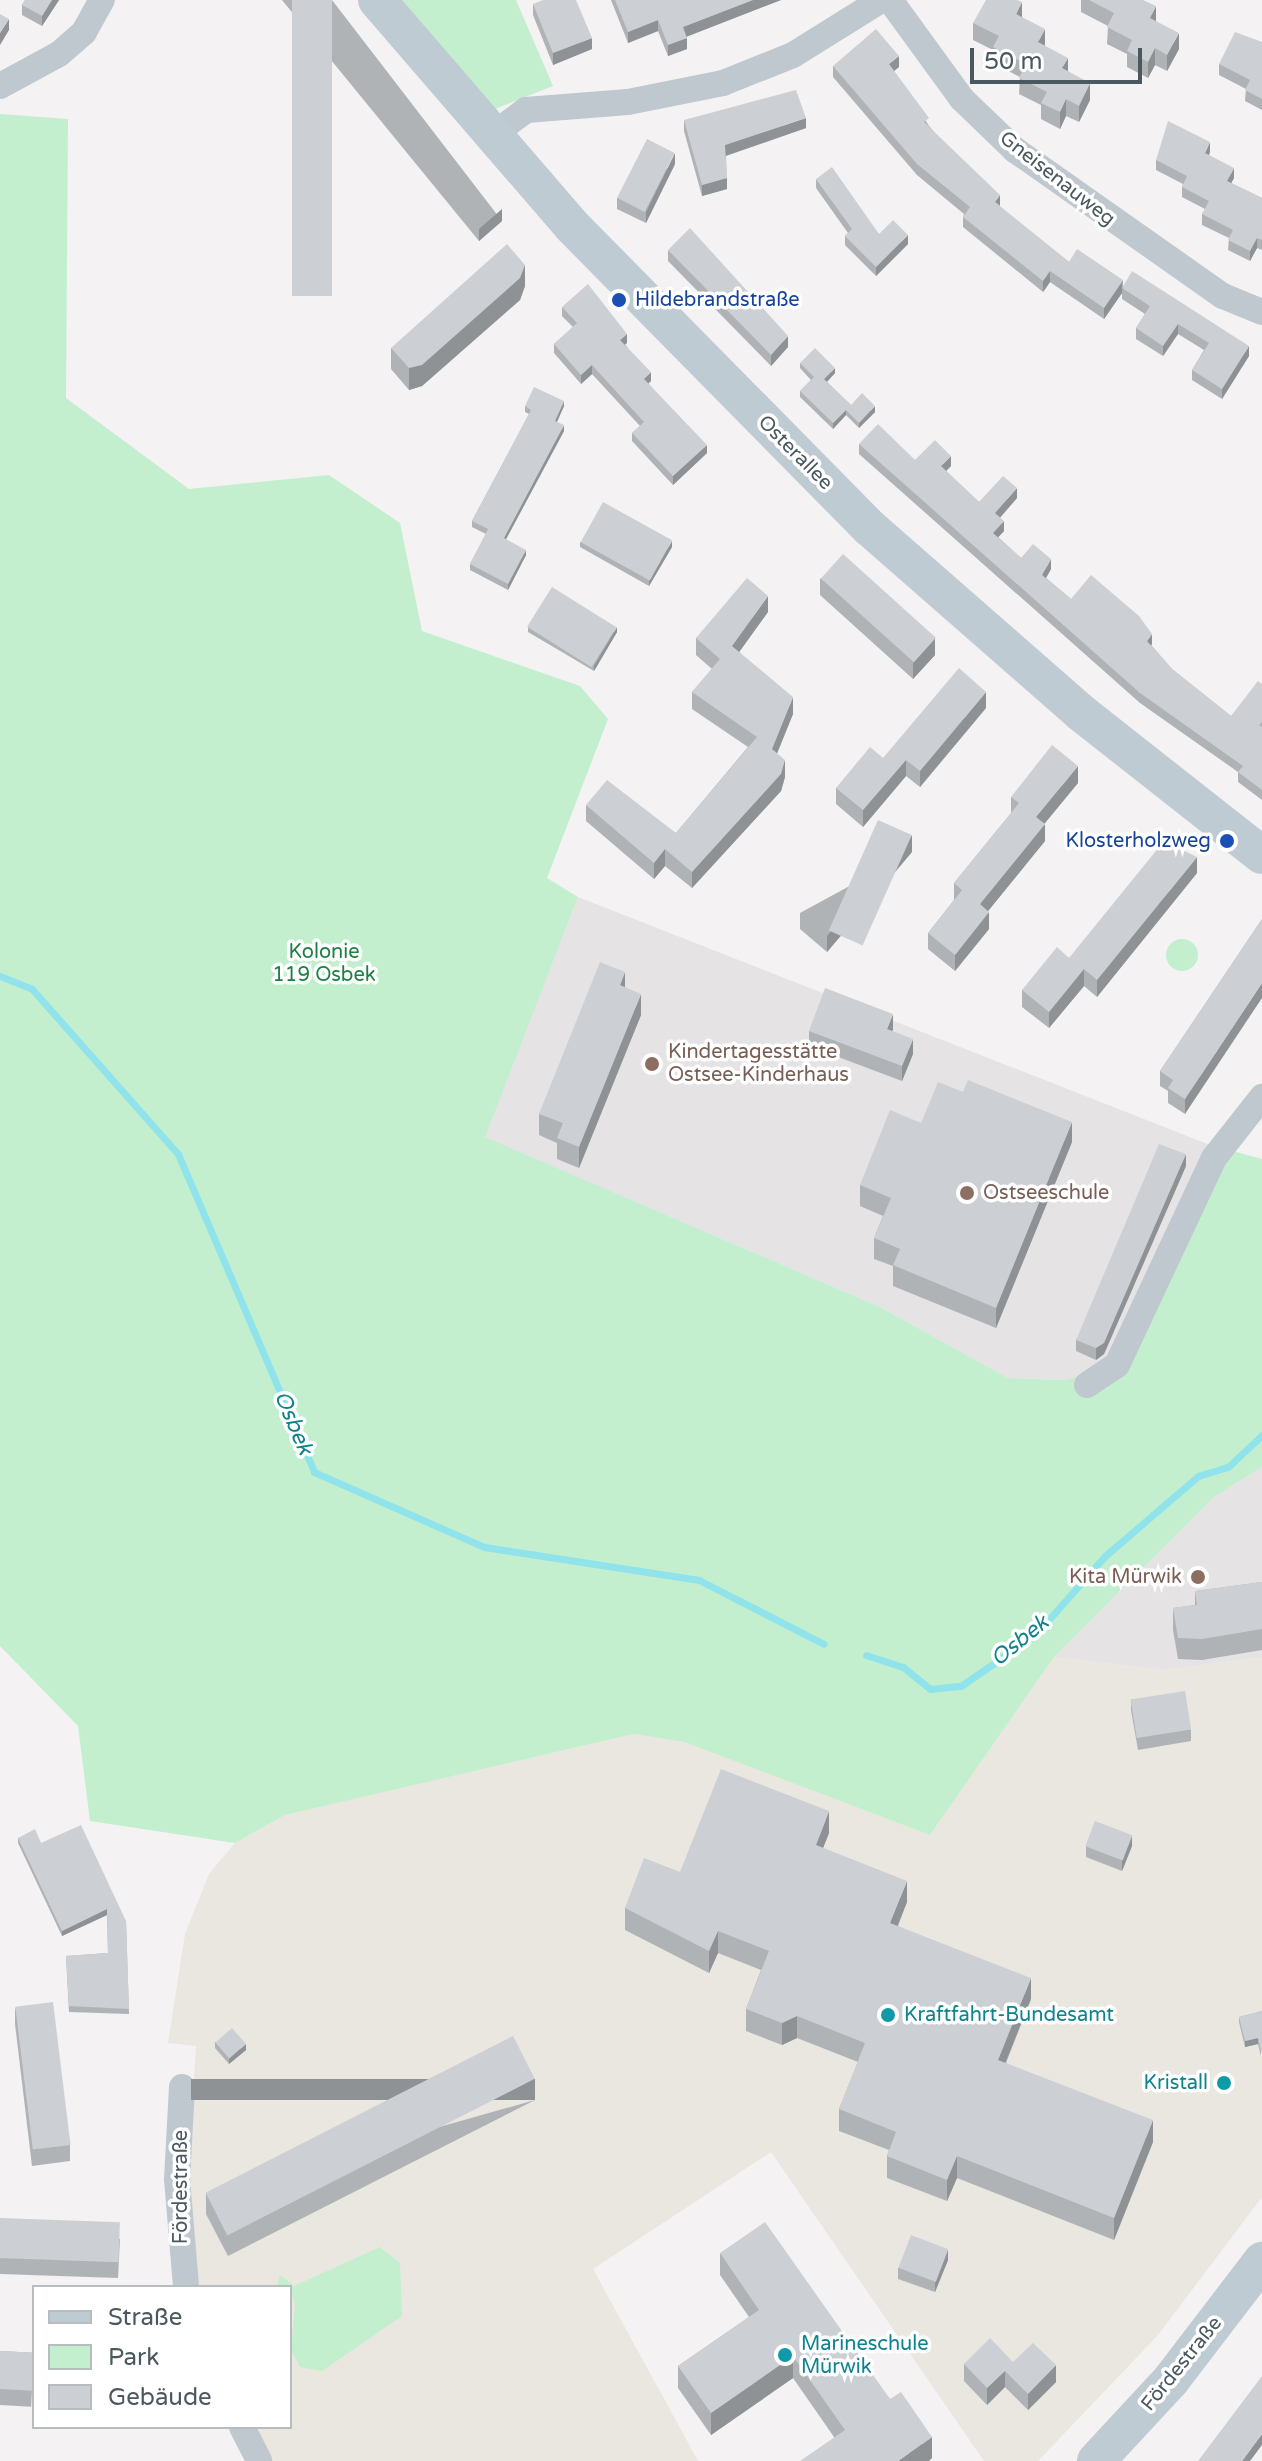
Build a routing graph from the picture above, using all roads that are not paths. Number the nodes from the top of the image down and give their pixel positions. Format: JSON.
{"nodes":[{"id":1,"x":102,"y":0,"type":"edge"},
{"id":2,"x":377,"y":0,"type":"edge"},
{"id":3,"x":881,"y":0,"type":"edge"},
{"id":4,"x":890,"y":0,"type":"edge"},
{"id":5,"x":0,"y":86,"type":"edge"},
{"id":6,"x":490,"y":137,"type":"junction"},
{"id":7,"x":1262,"y":312,"type":"edge"},
{"id":8,"x":1262,"y":855,"type":"edge"},
{"id":9,"x":1262,"y":1097,"type":"edge"},
{"id":10,"x":1087,"y":1385,"type":"dead end"},
{"id":11,"x":182,"y":2087,"type":"dead end"},
{"id":12,"x":1262,"y":2261,"type":"edge"},
{"id":13,"x":186,"y":2285,"type":"edge"},
{"id":14,"x":243,"y":2429,"type":"edge"},
{"id":15,"x":259,"y":2461,"type":"edge"},
{"id":16,"x":1096,"y":2461,"type":"edge"}],
"edges":[{"from":1,"to":5,"type":"street"},
{"from":2,"to":6,"type":"street","name":"Osterallee"},
{"from":3,"to":6,"type":"street"},
{"from":4,"to":7,"type":"street","name":"Gneisenauweg"},
{"from":6,"to":8,"type":"street","name":"Osterallee"},
{"from":9,"to":10,"type":"street"},
{"from":11,"to":13,"type":"street","name":"Fördestraße"},
{"from":12,"to":16,"type":"street","name":"Fördestraße"},
{"from":14,"to":15,"type":"street"}]}
